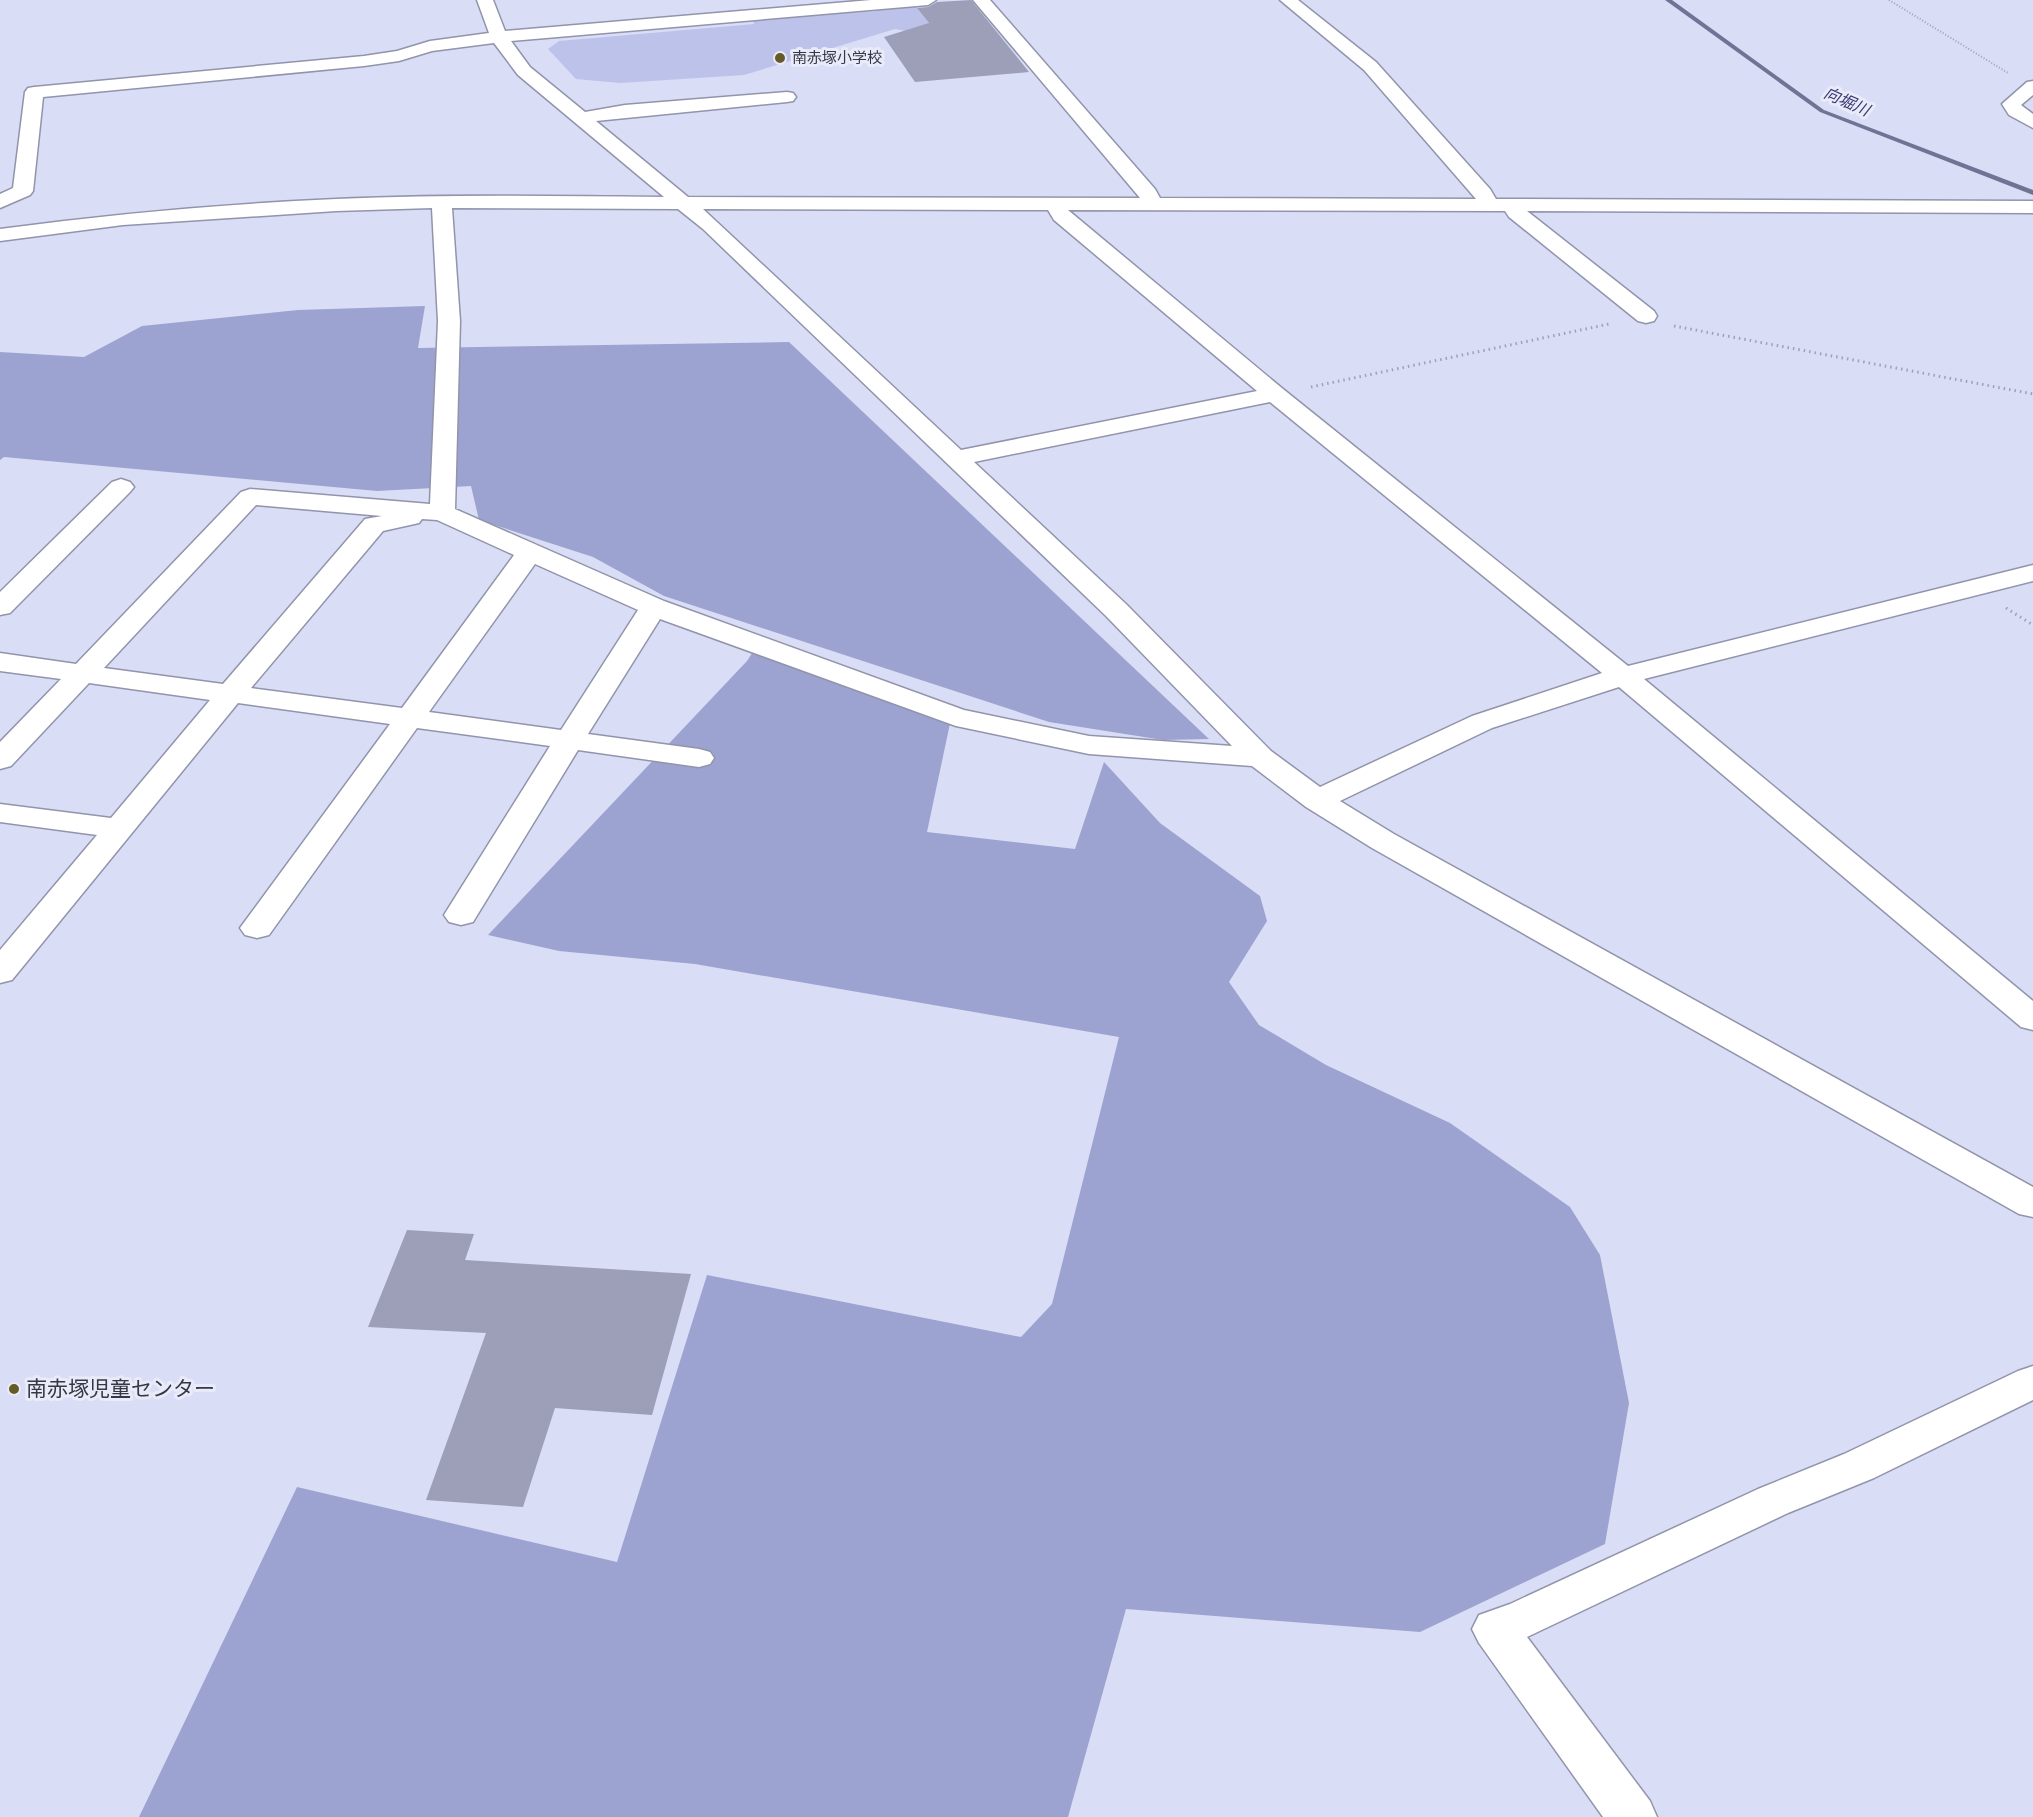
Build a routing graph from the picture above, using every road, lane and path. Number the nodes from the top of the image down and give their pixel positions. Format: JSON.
{"nodes":[{"id":1,"x":485,"y":0,"type":"edge"},
{"id":2,"x":928,"y":0,"type":"edge"},
{"id":3,"x":981,"y":0,"type":"edge"},
{"id":4,"x":1288,"y":0,"type":"edge"},
{"id":5,"x":1889,"y":0,"type":"edge"},
{"id":6,"x":896,"y":2,"type":"edge"},
{"id":7,"x":499,"y":37,"type":"junction"},
{"id":8,"x":2010,"y":74,"type":"dead end"},
{"id":9,"x":2033,"y":86,"type":"edge"},
{"id":10,"x":787,"y":97,"type":"dead end"},
{"id":11,"x":581,"y":118,"type":"junction"},
{"id":12,"x":2033,"y":122,"type":"edge"},
{"id":13,"x":0,"y":202,"type":"edge"},
{"id":14,"x":442,"y":202,"type":"junction"},
{"id":15,"x":684,"y":203,"type":"junction"},
{"id":16,"x":1055,"y":204,"type":"junction"},
{"id":17,"x":1153,"y":204,"type":"junction"},
{"id":18,"x":1488,"y":204,"type":"junction"},
{"id":19,"x":1513,"y":204,"type":"junction"},
{"id":20,"x":2033,"y":207,"type":"edge"},
{"id":21,"x":0,"y":235,"type":"edge"},
{"id":22,"x":1646,"y":316,"type":"junction"},
{"id":23,"x":1275,"y":394,"type":"junction"},
{"id":24,"x":2033,"y":394,"type":"edge"},
{"id":25,"x":958,"y":458,"type":"junction"},
{"id":26,"x":121,"y":487,"type":"dead end"},
{"id":27,"x":442,"y":513,"type":"junction"},
{"id":28,"x":530,"y":552,"type":"junction"},
{"id":29,"x":2033,"y":573,"type":"edge"},
{"id":30,"x":0,"y":607,"type":"edge"},
{"id":31,"x":654,"y":608,"type":"junction"},
{"id":32,"x":0,"y":662,"type":"edge"},
{"id":33,"x":83,"y":674,"type":"junction"},
{"id":34,"x":1623,"y":676,"type":"junction"},
{"id":35,"x":230,"y":694,"type":"junction"},
{"id":36,"x":409,"y":718,"type":"junction"},
{"id":37,"x":569,"y":740,"type":"junction"},
{"id":38,"x":1260,"y":757,"type":"junction"},
{"id":39,"x":699,"y":758,"type":"dead end"},
{"id":40,"x":0,"y":760,"type":"edge"},
{"id":41,"x":1317,"y":800,"type":"junction"},
{"id":42,"x":0,"y":813,"type":"edge"},
{"id":43,"x":118,"y":828,"type":"junction"},
{"id":44,"x":461,"y":915,"type":"dead end"},
{"id":45,"x":257,"y":928,"type":"dead end"},
{"id":46,"x":0,"y":972,"type":"edge"},
{"id":47,"x":2033,"y":1019,"type":"edge"},
{"id":48,"x":2033,"y":1204,"type":"edge"},
{"id":49,"x":2033,"y":1382,"type":"edge"},
{"id":50,"x":1632,"y":1817,"type":"edge"}],
"edges":[{"from":1,"to":7,"type":"street"},
{"from":2,"to":6,"type":"street"},
{"from":3,"to":17,"type":"street"},
{"from":4,"to":18,"type":"street"},
{"from":5,"to":8,"type":"path"},
{"from":6,"to":7,"type":"street"},
{"from":7,"to":11,"type":"street"},
{"from":7,"to":13,"type":"street"},
{"from":9,"to":12,"type":"street"},
{"from":10,"to":11,"type":"street"},
{"from":11,"to":15,"type":"street"},
{"from":14,"to":15,"type":"street"},
{"from":14,"to":21,"type":"street"},
{"from":14,"to":27,"type":"street"},
{"from":15,"to":16,"type":"street"},
{"from":15,"to":25,"type":"street"},
{"from":16,"to":17,"type":"street"},
{"from":16,"to":23,"type":"street"},
{"from":17,"to":18,"type":"street"},
{"from":18,"to":19,"type":"street"},
{"from":19,"to":20,"type":"street"},
{"from":19,"to":22,"type":"street"},
{"from":22,"to":23,"type":"path"},
{"from":22,"to":24,"type":"path"},
{"from":23,"to":25,"type":"street"},
{"from":23,"to":34,"type":"street"},
{"from":25,"to":38,"type":"street"},
{"from":26,"to":30,"type":"street"},
{"from":27,"to":28,"type":"street"},
{"from":27,"to":33,"type":"street"},
{"from":27,"to":35,"type":"street"},
{"from":28,"to":31,"type":"street"},
{"from":28,"to":36,"type":"street"},
{"from":29,"to":34,"type":"street"},
{"from":31,"to":37,"type":"street"},
{"from":31,"to":38,"type":"street"},
{"from":32,"to":33,"type":"street"},
{"from":33,"to":35,"type":"street"},
{"from":33,"to":40,"type":"street"},
{"from":34,"to":41,"type":"street"},
{"from":34,"to":47,"type":"street"},
{"from":35,"to":36,"type":"street"},
{"from":35,"to":43,"type":"street"},
{"from":36,"to":37,"type":"street"},
{"from":36,"to":45,"type":"street"},
{"from":37,"to":39,"type":"street"},
{"from":37,"to":44,"type":"street"},
{"from":38,"to":41,"type":"street"},
{"from":41,"to":48,"type":"street"},
{"from":42,"to":43,"type":"street"},
{"from":43,"to":46,"type":"street"},
{"from":49,"to":50,"type":"street"}]}
